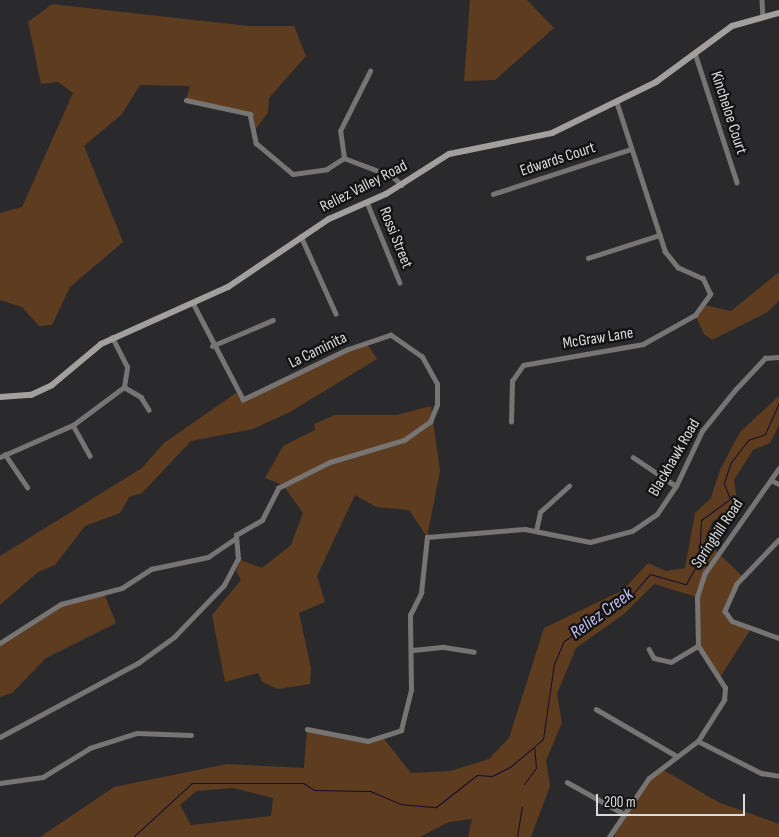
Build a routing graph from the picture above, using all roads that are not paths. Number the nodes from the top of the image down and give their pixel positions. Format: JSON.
{"nodes":[{"id":1,"x":762,"y":0,"type":"edge"},
{"id":2,"x":779,"y":13,"type":"edge"},
{"id":3,"x":763,"y":17,"type":"junction"},
{"id":4,"x":695,"y":53,"type":"junction"},
{"id":5,"x":370,"y":72,"type":"dead end"},
{"id":6,"x":186,"y":100,"type":"dead end"},
{"id":7,"x":617,"y":104,"type":"junction"},
{"id":8,"x":632,"y":149,"type":"junction"},
{"id":9,"x":344,"y":158,"type":"junction"},
{"id":10,"x":737,"y":182,"type":"dead end"},
{"id":11,"x":402,"y":186,"type":"junction"},
{"id":12,"x":493,"y":194,"type":"dead end"},
{"id":13,"x":367,"y":202,"type":"junction"},
{"id":14,"x":659,"y":235,"type":"junction"},
{"id":15,"x":301,"y":236,"type":"junction"},
{"id":16,"x":588,"y":258,"type":"dead end"},
{"id":17,"x":400,"y":283,"type":"dead end"},
{"id":18,"x":193,"y":304,"type":"junction"},
{"id":19,"x":336,"y":314,"type":"dead end"},
{"id":20,"x":273,"y":320,"type":"dead end"},
{"id":21,"x":112,"y":338,"type":"junction"},
{"id":22,"x":212,"y":346,"type":"junction"},
{"id":23,"x":779,"y":357,"type":"edge"},
{"id":24,"x":124,"y":387,"type":"junction"},
{"id":25,"x":0,"y":397,"type":"edge"},
{"id":26,"x":149,"y":410,"type":"dead end"},
{"id":27,"x":511,"y":422,"type":"dead end"},
{"id":28,"x":73,"y":425,"type":"junction"},
{"id":29,"x":5,"y":454,"type":"junction"},
{"id":30,"x":90,"y":456,"type":"dead end"},
{"id":31,"x":633,"y":457,"type":"dead end"},
{"id":32,"x":0,"y":458,"type":"edge"},
{"id":33,"x":779,"y":468,"type":"edge"},
{"id":34,"x":771,"y":480,"type":"junction"},
{"id":35,"x":779,"y":484,"type":"edge"},
{"id":36,"x":569,"y":486,"type":"dead end"},
{"id":37,"x":676,"y":486,"type":"junction"},
{"id":38,"x":26,"y":487,"type":"dead end"},
{"id":39,"x":536,"y":531,"type":"junction"},
{"id":40,"x":235,"y":539,"type":"junction"},
{"id":41,"x":779,"y":540,"type":"edge"},
{"id":42,"x":779,"y":638,"type":"edge"},
{"id":43,"x":0,"y":643,"type":"edge"},
{"id":44,"x":698,"y":646,"type":"junction"},
{"id":45,"x":649,"y":649,"type":"dead end"},
{"id":46,"x":413,"y":650,"type":"junction"},
{"id":47,"x":474,"y":652,"type":"dead end"},
{"id":48,"x":596,"y":709,"type":"dead end"},
{"id":49,"x":307,"y":729,"type":"dead end"},
{"id":50,"x":191,"y":735,"type":"dead end"},
{"id":51,"x":0,"y":737,"type":"edge"},
{"id":52,"x":698,"y":741,"type":"junction"},
{"id":53,"x":675,"y":756,"type":"junction"},
{"id":54,"x":779,"y":776,"type":"edge"},
{"id":55,"x":568,"y":782,"type":"dead end"},
{"id":56,"x":0,"y":783,"type":"edge"},
{"id":57,"x":624,"y":814,"type":"junction"},
{"id":58,"x":609,"y":837,"type":"edge"}],
"edges":[{"from":1,"to":3,"type":"street"},
{"from":2,"to":3,"type":"main road","name":"Reliez Valley Road"},
{"from":3,"to":4,"type":"main road","name":"Reliez Valley Road"},
{"from":4,"to":7,"type":"main road","name":"Reliez Valley Road"},
{"from":4,"to":10,"type":"street","name":"Kincheloe Court"},
{"from":5,"to":9,"type":"street"},
{"from":6,"to":9,"type":"street"},
{"from":7,"to":8,"type":"street","name":"McGraw Lane"},
{"from":7,"to":11,"type":"main road","name":"Reliez Valley Road"},
{"from":8,"to":12,"type":"street","name":"Edwards Court"},
{"from":8,"to":14,"type":"street","name":"McGraw Lane"},
{"from":9,"to":11,"type":"street"},
{"from":11,"to":13,"type":"main road","name":"Reliez Valley Road"},
{"from":13,"to":15,"type":"main road","name":"Reliez Valley Road"},
{"from":13,"to":17,"type":"street","name":"Rossi Street"},
{"from":14,"to":16,"type":"street"},
{"from":14,"to":27,"type":"street","name":"McGraw Lane"},
{"from":15,"to":18,"type":"main road","name":"Reliez Valley Road"},
{"from":15,"to":19,"type":"street"},
{"from":18,"to":21,"type":"main road","name":"Reliez Valley Road"},
{"from":18,"to":22,"type":"street","name":"La Caminita"},
{"from":20,"to":22,"type":"street"},
{"from":21,"to":24,"type":"street"},
{"from":21,"to":25,"type":"main road","name":"Reliez Valley Road"},
{"from":22,"to":40,"type":"street","name":"La Caminita"},
{"from":23,"to":37,"type":"street","name":"Blackhawk Road"},
{"from":24,"to":26,"type":"street"},
{"from":24,"to":28,"type":"street"},
{"from":28,"to":29,"type":"street"},
{"from":28,"to":30,"type":"street"},
{"from":29,"to":32,"type":"street"},
{"from":29,"to":38,"type":"street"},
{"from":31,"to":37,"type":"street"},
{"from":33,"to":34,"type":"street","name":"Springhill Road"},
{"from":34,"to":35,"type":"street"},
{"from":34,"to":44,"type":"street","name":"Springhill Road"},
{"from":36,"to":39,"type":"street"},
{"from":37,"to":39,"type":"street","name":"Blackhawk Road"},
{"from":39,"to":46,"type":"street","name":"Blackhawk Road"},
{"from":40,"to":43,"type":"street"},
{"from":40,"to":51,"type":"street"},
{"from":41,"to":42,"type":"street"},
{"from":44,"to":45,"type":"street"},
{"from":44,"to":52,"type":"street","name":"Springhill Road"},
{"from":46,"to":47,"type":"street"},
{"from":46,"to":49,"type":"street"},
{"from":48,"to":53,"type":"street"},
{"from":50,"to":56,"type":"street"},
{"from":52,"to":53,"type":"street","name":"Springhill Road"},
{"from":52,"to":54,"type":"street"},
{"from":53,"to":57,"type":"street","name":"Springhill Road"},
{"from":55,"to":57,"type":"street"},
{"from":57,"to":58,"type":"street","name":"Springhill Road"}]}
